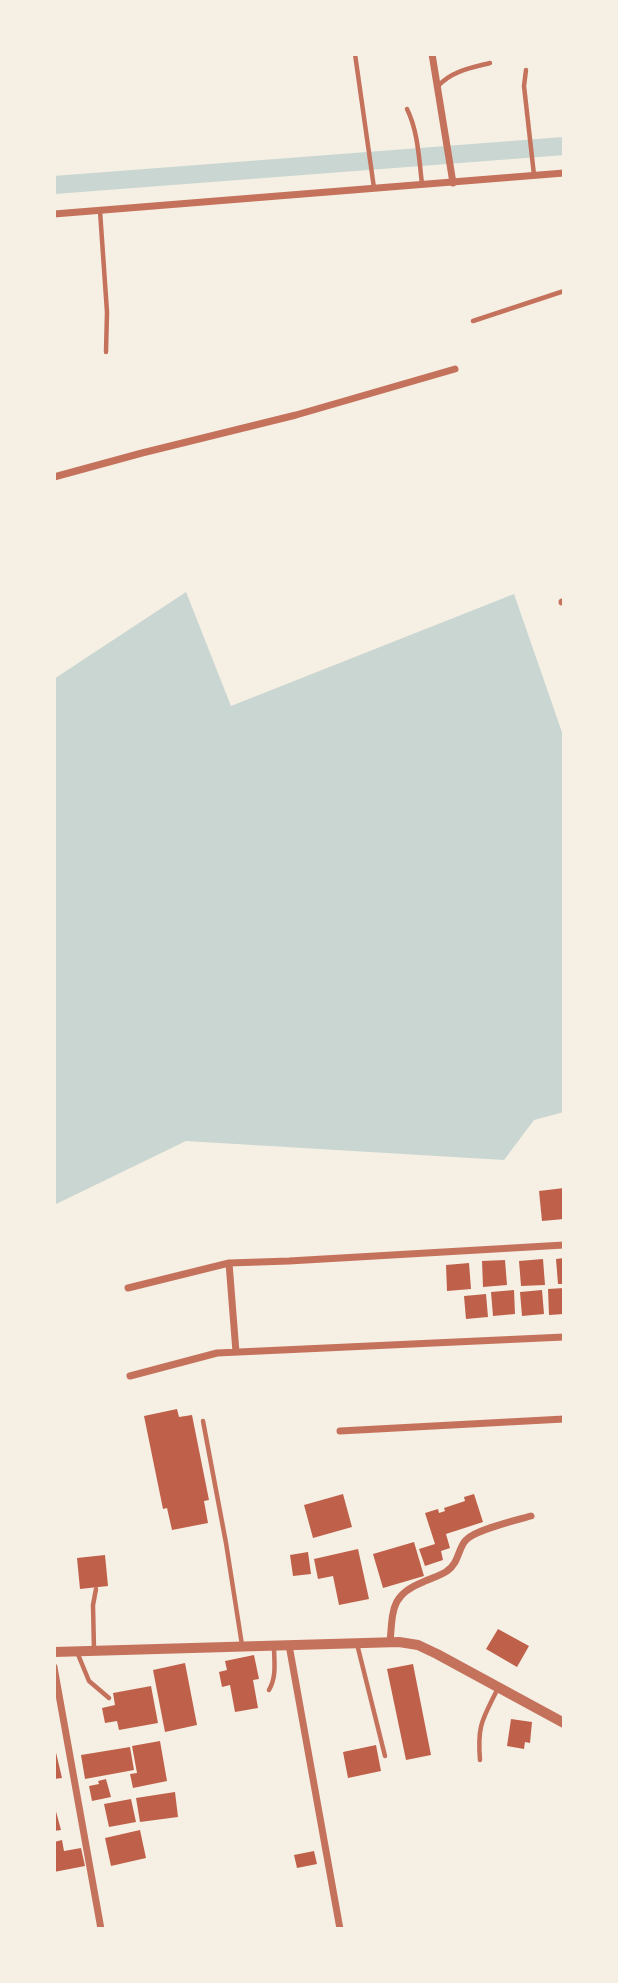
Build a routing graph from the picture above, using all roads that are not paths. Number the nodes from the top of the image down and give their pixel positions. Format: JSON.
{"nodes":[{"id":1,"x":355,"y":54,"type":"edge"},
{"id":2,"x":432,"y":54,"type":"edge"},
{"id":3,"x":490,"y":63,"type":"dead end"},
{"id":4,"x":526,"y":70,"type":"dead end"},
{"id":5,"x":438,"y":87,"type":"junction"},
{"id":6,"x":407,"y":109,"type":"dead end"},
{"id":7,"x":564,"y":173,"type":"edge"},
{"id":8,"x":534,"y":175,"type":"junction"},
{"id":9,"x":453,"y":183,"type":"junction"},
{"id":10,"x":422,"y":185,"type":"junction"},
{"id":11,"x":374,"y":189,"type":"junction"},
{"id":12,"x":100,"y":211,"type":"junction"},
{"id":13,"x":54,"y":214,"type":"edge"},
{"id":14,"x":564,"y":291,"type":"edge"},
{"id":15,"x":473,"y":321,"type":"dead end"},
{"id":16,"x":106,"y":352,"type":"dead end"},
{"id":17,"x":454,"y":369,"type":"dead end"},
{"id":18,"x":54,"y":477,"type":"edge"},
{"id":19,"x":564,"y":1245,"type":"edge"},
{"id":20,"x":229,"y":1263,"type":"junction"},
{"id":21,"x":128,"y":1288,"type":"dead end"},
{"id":22,"x":564,"y":1337,"type":"edge"},
{"id":23,"x":236,"y":1352,"type":"junction"},
{"id":24,"x":130,"y":1376,"type":"dead end"},
{"id":25,"x":564,"y":1419,"type":"edge"},
{"id":26,"x":203,"y":1421,"type":"dead end"},
{"id":27,"x":340,"y":1431,"type":"dead end"},
{"id":28,"x":531,"y":1516,"type":"dead end"},
{"id":29,"x":96,"y":1589,"type":"dead end"},
{"id":30,"x":390,"y":1642,"type":"junction"},
{"id":31,"x":356,"y":1643,"type":"junction"},
{"id":32,"x":289,"y":1645,"type":"junction"},
{"id":33,"x":243,"y":1646,"type":"junction"},
{"id":34,"x":274,"y":1646,"type":"junction"},
{"id":35,"x":94,"y":1651,"type":"junction"},
{"id":36,"x":54,"y":1652,"type":"edge"},
{"id":37,"x":77,"y":1652,"type":"junction"},
{"id":38,"x":54,"y":1667,"type":"edge"},
{"id":39,"x":498,"y":1688,"type":"junction"},
{"id":40,"x":269,"y":1690,"type":"dead end"},
{"id":41,"x":109,"y":1698,"type":"dead end"},
{"id":42,"x":564,"y":1723,"type":"edge"},
{"id":43,"x":385,"y":1756,"type":"dead end"},
{"id":44,"x":480,"y":1760,"type":"dead end"},
{"id":45,"x":101,"y":1929,"type":"edge"},
{"id":46,"x":340,"y":1929,"type":"edge"}],
"edges":[{"from":1,"to":11,"type":"lane"},
{"from":2,"to":5,"type":"street"},
{"from":3,"to":5,"type":"lane"},
{"from":4,"to":8,"type":"lane"},
{"from":5,"to":9,"type":"street"},
{"from":6,"to":10,"type":"lane"},
{"from":7,"to":8,"type":"street"},
{"from":8,"to":9,"type":"street"},
{"from":9,"to":10,"type":"street"},
{"from":10,"to":11,"type":"street"},
{"from":11,"to":12,"type":"street"},
{"from":12,"to":13,"type":"street"},
{"from":12,"to":16,"type":"lane"},
{"from":14,"to":15,"type":"lane"},
{"from":17,"to":18,"type":"street"},
{"from":19,"to":20,"type":"street"},
{"from":20,"to":21,"type":"street"},
{"from":20,"to":23,"type":"street"},
{"from":22,"to":23,"type":"street"},
{"from":23,"to":24,"type":"street"},
{"from":25,"to":27,"type":"street"},
{"from":26,"to":33,"type":"lane"},
{"from":28,"to":30,"type":"street"},
{"from":29,"to":35,"type":"lane"},
{"from":30,"to":31,"type":"street"},
{"from":30,"to":39,"type":"street"},
{"from":31,"to":32,"type":"street"},
{"from":31,"to":43,"type":"lane"},
{"from":32,"to":34,"type":"street"},
{"from":32,"to":46,"type":"street"},
{"from":33,"to":34,"type":"street"},
{"from":33,"to":35,"type":"street"},
{"from":34,"to":40,"type":"lane"},
{"from":35,"to":37,"type":"street"},
{"from":36,"to":37,"type":"street"},
{"from":37,"to":41,"type":"lane"},
{"from":38,"to":45,"type":"street"},
{"from":39,"to":42,"type":"street"},
{"from":39,"to":44,"type":"lane"}]}
